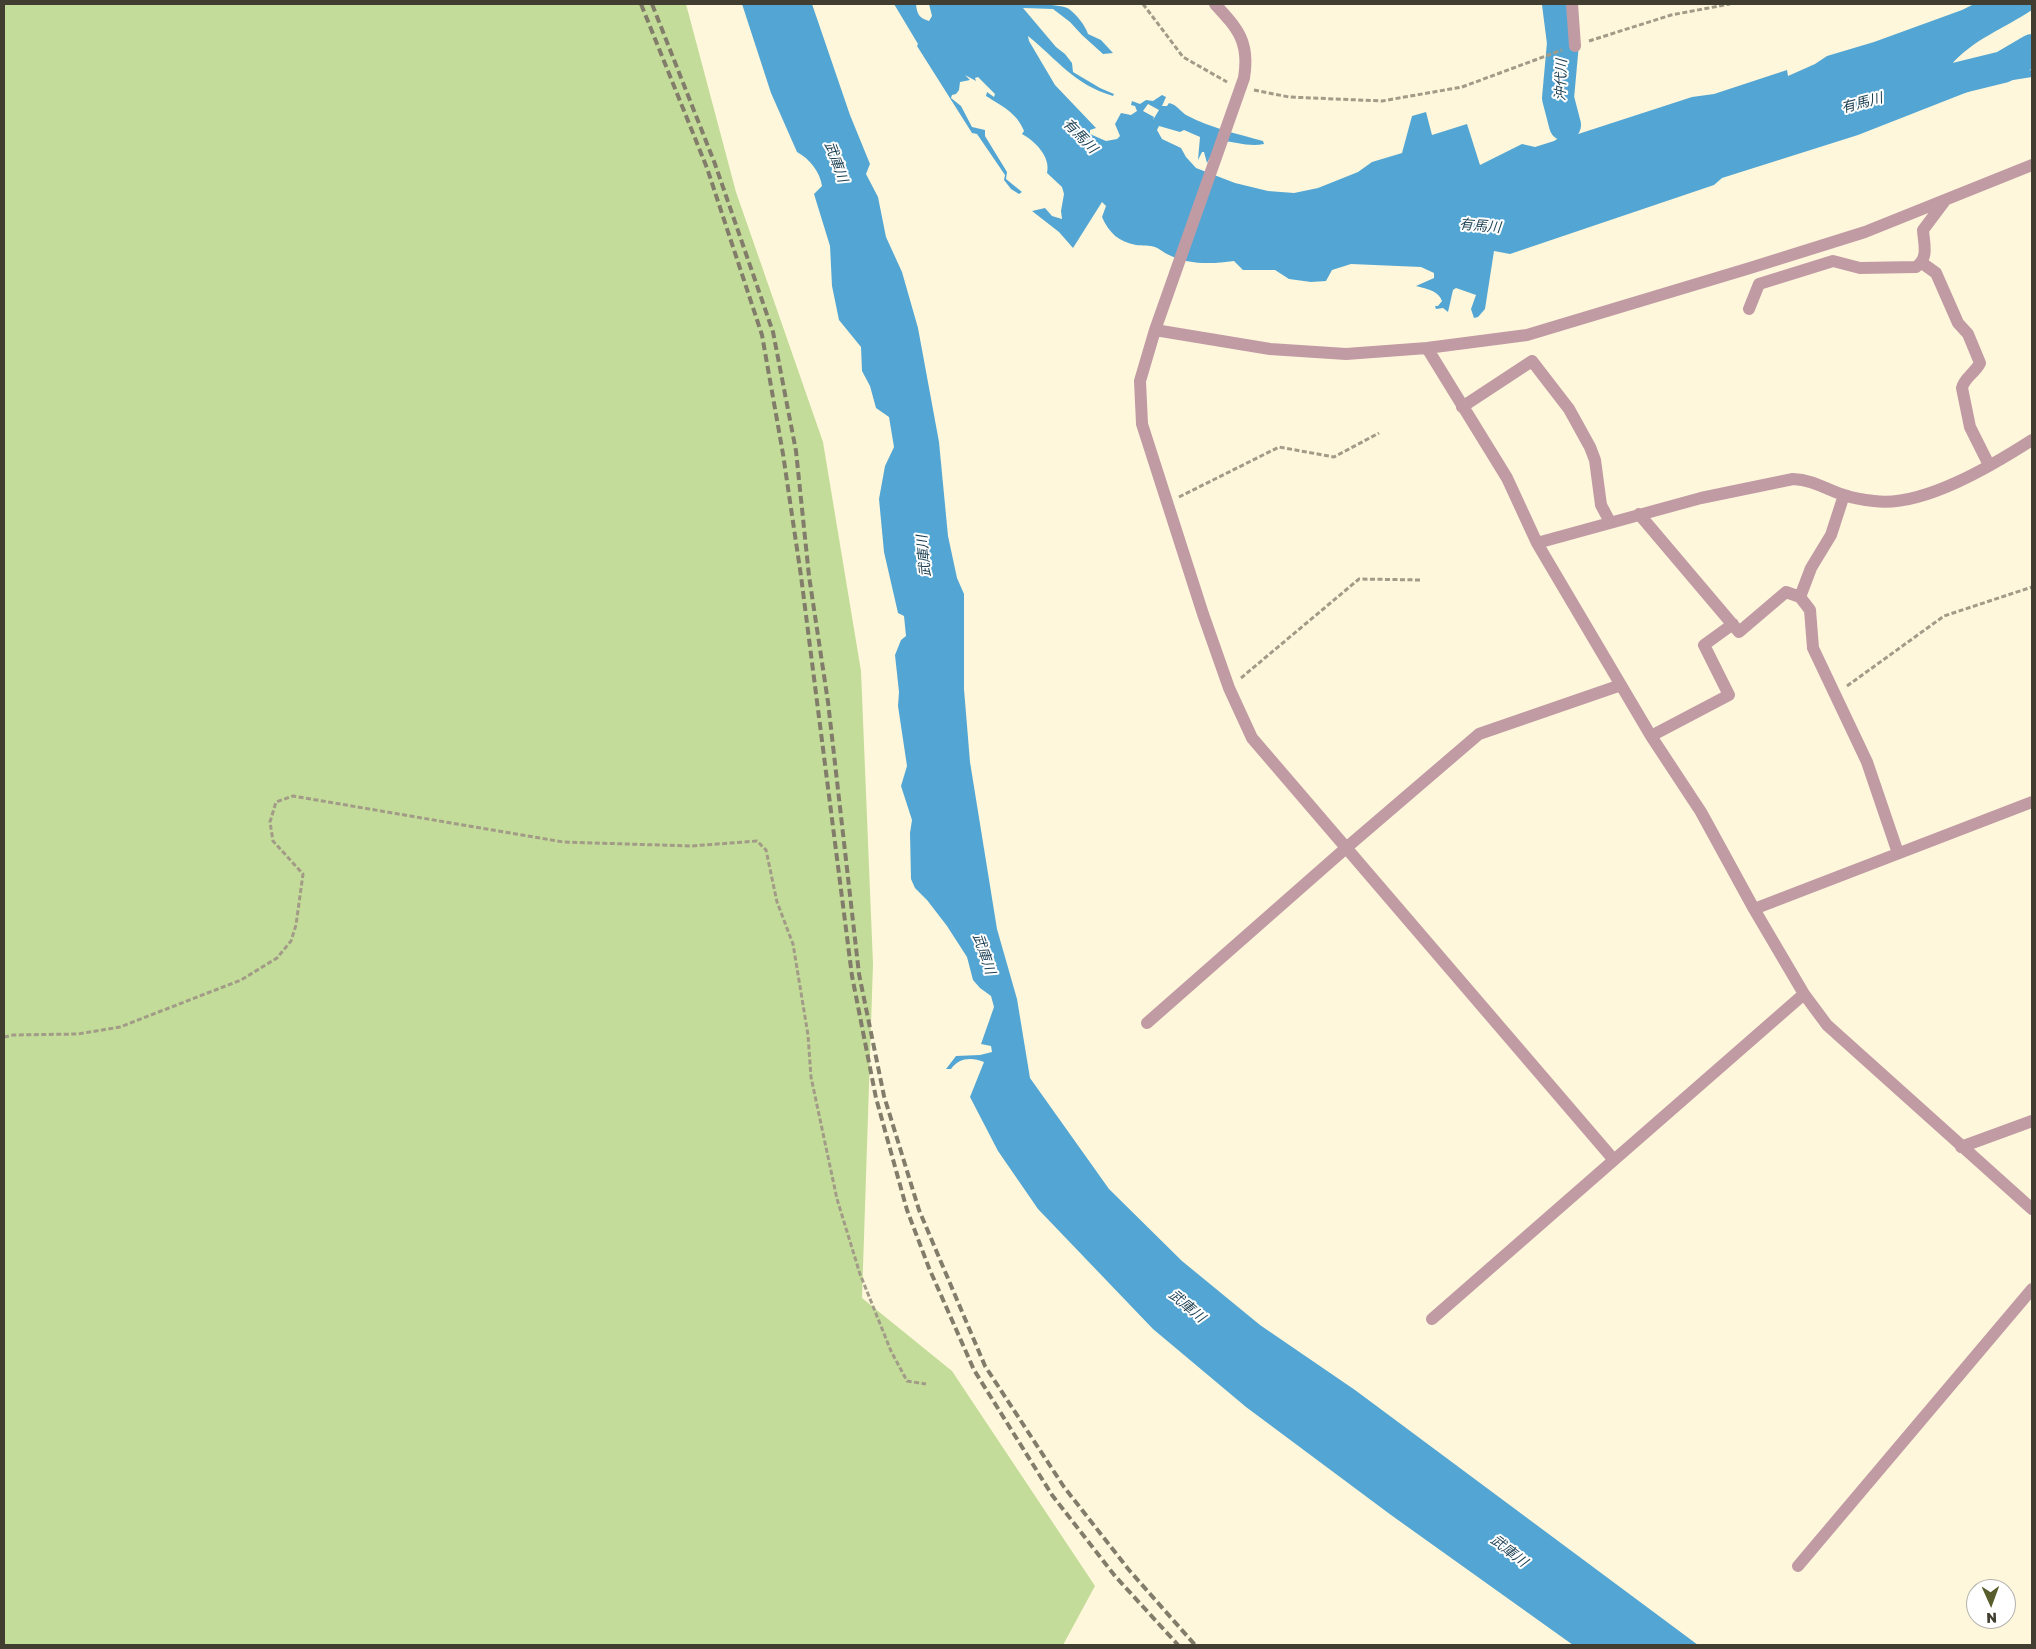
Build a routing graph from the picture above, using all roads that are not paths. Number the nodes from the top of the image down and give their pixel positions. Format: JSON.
{"nodes":[{"id":1,"x":1215,"y":4,"type":"edge"},
{"id":2,"x":1572,"y":4,"type":"edge"},
{"id":3,"x":1572,"y":46,"type":"road end"},
{"id":4,"x":2032,"y":165,"type":"edge"},
{"id":5,"x":1945,"y":200,"type":"junction"},
{"id":6,"x":1922,"y":263,"type":"junction"},
{"id":7,"x":1749,"y":309,"type":"dead end"},
{"id":8,"x":1155,"y":330,"type":"junction"},
{"id":9,"x":1427,"y":348,"type":"junction"},
{"id":10,"x":1462,"y":407,"type":"junction"},
{"id":11,"x":2032,"y":440,"type":"edge"},
{"id":12,"x":1988,"y":465,"type":"junction"},
{"id":13,"x":1844,"y":495,"type":"junction"},
{"id":14,"x":1639,"y":514,"type":"junction"},
{"id":15,"x":1610,"y":522,"type":"junction"},
{"id":16,"x":1537,"y":543,"type":"junction"},
{"id":17,"x":1800,"y":597,"type":"junction"},
{"id":18,"x":1733,"y":624,"type":"junction"},
{"id":19,"x":1621,"y":685,"type":"junction"},
{"id":20,"x":1651,"y":736,"type":"junction"},
{"id":21,"x":2032,"y":802,"type":"edge"},
{"id":22,"x":1346,"y":848,"type":"junction"},
{"id":23,"x":1898,"y":853,"type":"junction"},
{"id":24,"x":1754,"y":909,"type":"junction"},
{"id":25,"x":1804,"y":994,"type":"junction"},
{"id":26,"x":1147,"y":1023,"type":"dead end"},
{"id":27,"x":2032,"y":1121,"type":"edge"},
{"id":28,"x":1961,"y":1147,"type":"junction"},
{"id":29,"x":1614,"y":1160,"type":"junction"},
{"id":30,"x":2032,"y":1209,"type":"edge"},
{"id":31,"x":2032,"y":1289,"type":"edge"},
{"id":32,"x":1432,"y":1319,"type":"dead end"},
{"id":33,"x":1798,"y":1566,"type":"dead end"}],
"edges":[{"from":1,"to":8,"type":"street"},
{"from":2,"to":3,"type":"street"},
{"from":4,"to":5,"type":"street"},
{"from":5,"to":6,"type":"street"},
{"from":5,"to":9,"type":"street"},
{"from":6,"to":7,"type":"street"},
{"from":6,"to":12,"type":"street"},
{"from":8,"to":9,"type":"street"},
{"from":8,"to":22,"type":"street"},
{"from":9,"to":10,"type":"street"},
{"from":10,"to":15,"type":"street"},
{"from":10,"to":16,"type":"street"},
{"from":11,"to":12,"type":"street"},
{"from":12,"to":13,"type":"street"},
{"from":13,"to":14,"type":"street"},
{"from":13,"to":17,"type":"street"},
{"from":14,"to":15,"type":"street"},
{"from":14,"to":18,"type":"street"},
{"from":15,"to":16,"type":"street"},
{"from":16,"to":19,"type":"street"},
{"from":17,"to":18,"type":"street"},
{"from":17,"to":23,"type":"street"},
{"from":18,"to":20,"type":"street"},
{"from":19,"to":20,"type":"street"},
{"from":19,"to":22,"type":"street"},
{"from":20,"to":24,"type":"street"},
{"from":21,"to":23,"type":"street"},
{"from":22,"to":26,"type":"street"},
{"from":22,"to":29,"type":"street"},
{"from":23,"to":24,"type":"street"},
{"from":24,"to":25,"type":"street"},
{"from":25,"to":28,"type":"street"},
{"from":25,"to":29,"type":"street"},
{"from":27,"to":28,"type":"street"},
{"from":28,"to":30,"type":"street"},
{"from":29,"to":32,"type":"street"},
{"from":31,"to":33,"type":"street"}]}
